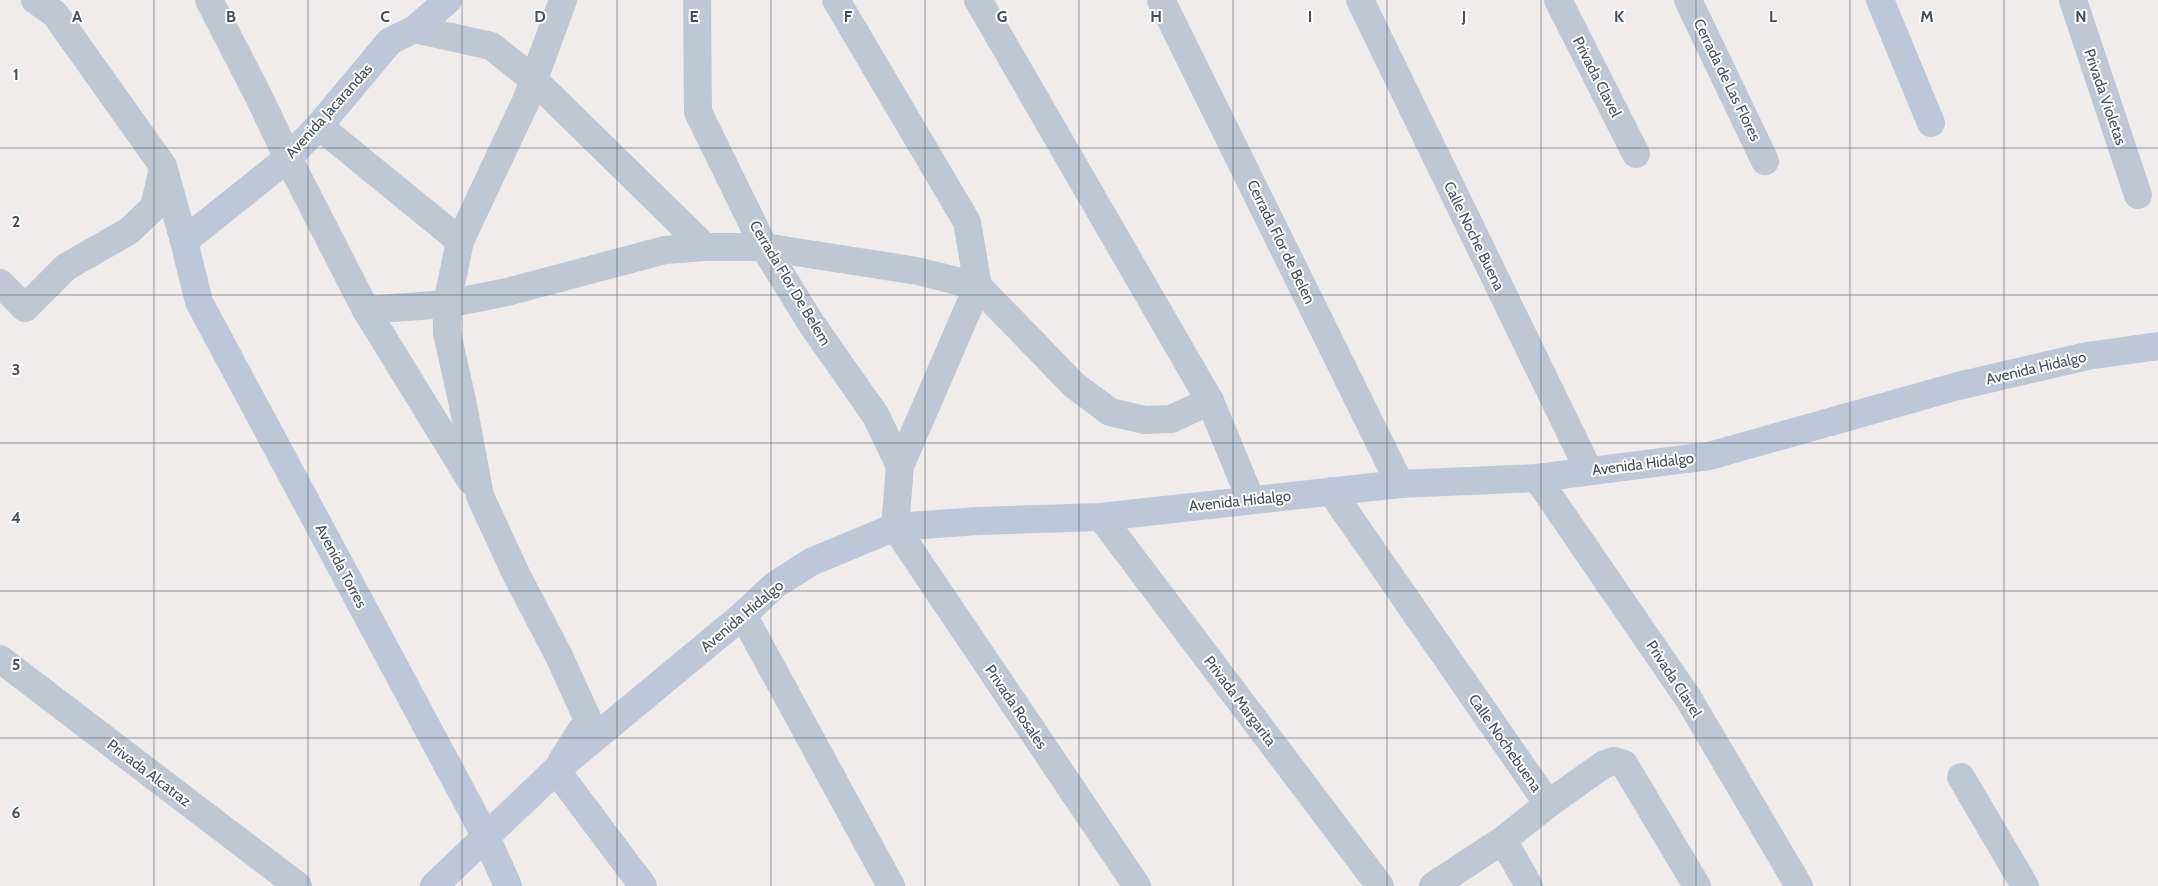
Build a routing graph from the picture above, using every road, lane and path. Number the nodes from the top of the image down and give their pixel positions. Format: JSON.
{"nodes":[{"id":1,"x":209,"y":0,"type":"edge"},
{"id":2,"x":448,"y":0,"type":"edge"},
{"id":3,"x":563,"y":0,"type":"edge"},
{"id":4,"x":697,"y":0,"type":"edge"},
{"id":5,"x":836,"y":0,"type":"edge"},
{"id":6,"x":978,"y":0,"type":"edge"},
{"id":7,"x":1162,"y":0,"type":"edge"},
{"id":8,"x":1360,"y":0,"type":"edge"},
{"id":9,"x":1558,"y":0,"type":"edge"},
{"id":10,"x":1688,"y":0,"type":"edge"},
{"id":11,"x":1880,"y":0,"type":"edge"},
{"id":12,"x":2073,"y":0,"type":"edge"},
{"id":13,"x":53,"y":5,"type":"edge"},
{"id":14,"x":415,"y":29,"type":"junction"},
{"id":15,"x":533,"y":79,"type":"junction"},
{"id":16,"x":1931,"y":123,"type":"dead end"},
{"id":17,"x":319,"y":126,"type":"junction"},
{"id":18,"x":1636,"y":154,"type":"dead end"},
{"id":19,"x":288,"y":158,"type":"junction"},
{"id":20,"x":1765,"y":160,"type":"dead end"},
{"id":21,"x":163,"y":166,"type":"junction"},
{"id":22,"x":2138,"y":195,"type":"dead end"},
{"id":23,"x":460,"y":241,"type":"junction"},
{"id":24,"x":184,"y":242,"type":"junction"},
{"id":25,"x":705,"y":246,"type":"junction"},
{"id":26,"x":764,"y":247,"type":"junction"},
{"id":27,"x":0,"y":283,"type":"edge"},
{"id":28,"x":978,"y":286,"type":"junction"},
{"id":29,"x":447,"y":304,"type":"junction"},
{"id":30,"x":366,"y":310,"type":"junction"},
{"id":31,"x":2158,"y":346,"type":"edge"},
{"id":32,"x":1210,"y":401,"type":"junction"},
{"id":33,"x":900,"y":466,"type":"junction"},
{"id":34,"x":1588,"y":471,"type":"junction"},
{"id":35,"x":1537,"y":478,"type":"junction"},
{"id":36,"x":1400,"y":484,"type":"junction"},
{"id":37,"x":1331,"y":491,"type":"junction"},
{"id":38,"x":480,"y":496,"type":"junction"},
{"id":39,"x":1250,"y":500,"type":"junction"},
{"id":40,"x":1100,"y":517,"type":"junction"},
{"id":41,"x":895,"y":527,"type":"junction"},
{"id":42,"x":743,"y":615,"type":"junction"},
{"id":43,"x":0,"y":659,"type":"edge"},
{"id":44,"x":556,"y":770,"type":"junction"},
{"id":45,"x":1961,"y":777,"type":"dead end"},
{"id":46,"x":1548,"y":804,"type":"junction"},
{"id":47,"x":486,"y":837,"type":"junction"},
{"id":48,"x":1503,"y":840,"type":"junction"},
{"id":49,"x":298,"y":886,"type":"edge"},
{"id":50,"x":434,"y":886,"type":"edge"},
{"id":51,"x":508,"y":886,"type":"edge"},
{"id":52,"x":643,"y":886,"type":"edge"},
{"id":53,"x":891,"y":886,"type":"edge"},
{"id":54,"x":1137,"y":886,"type":"edge"},
{"id":55,"x":1380,"y":886,"type":"edge"},
{"id":56,"x":1434,"y":886,"type":"edge"},
{"id":57,"x":1529,"y":886,"type":"edge"},
{"id":58,"x":1697,"y":886,"type":"edge"},
{"id":59,"x":1799,"y":886,"type":"edge"},
{"id":60,"x":2024,"y":886,"type":"edge"}],
"edges":[{"from":1,"to":19,"type":"street"},
{"from":2,"to":14,"type":"main road","name":"Avenida Jacarandas"},
{"from":3,"to":15,"type":"street"},
{"from":4,"to":26,"type":"street","name":"Cerrada Flor De Belem"},
{"from":5,"to":28,"type":"street"},
{"from":6,"to":32,"type":"street"},
{"from":7,"to":36,"type":"street","name":"Cerrada Flor de Belen"},
{"from":8,"to":34,"type":"street","name":"Calle Noche Buena"},
{"from":9,"to":18,"type":"street","name":"Privada Clavel"},
{"from":10,"to":20,"type":"street","name":"Cerrada de Las Flores"},
{"from":11,"to":16,"type":"main road"},
{"from":12,"to":22,"type":"street","name":"Privada Violetas"},
{"from":13,"to":21,"type":"street"},
{"from":14,"to":15,"type":"street"},
{"from":14,"to":17,"type":"main road","name":"Avenida Jacarandas"},
{"from":15,"to":23,"type":"street"},
{"from":15,"to":25,"type":"street"},
{"from":17,"to":19,"type":"main road","name":"Avenida Jacarandas"},
{"from":17,"to":23,"type":"street"},
{"from":19,"to":24,"type":"main road","name":"Avenida Jacarandas"},
{"from":19,"to":30,"type":"street"},
{"from":21,"to":24,"type":"street"},
{"from":21,"to":27,"type":"street"},
{"from":23,"to":29,"type":"street"},
{"from":24,"to":47,"type":"main road","name":"Avenida Torres"},
{"from":25,"to":26,"type":"street"},
{"from":25,"to":29,"type":"street"},
{"from":26,"to":28,"type":"street"},
{"from":26,"to":33,"type":"street","name":"Cerrada Flor De Belem"},
{"from":28,"to":32,"type":"street"},
{"from":28,"to":33,"type":"street"},
{"from":29,"to":30,"type":"street"},
{"from":29,"to":38,"type":"street"},
{"from":30,"to":38,"type":"street"},
{"from":31,"to":34,"type":"main road","name":"Avenida Hidalgo"},
{"from":32,"to":39,"type":"street"},
{"from":33,"to":41,"type":"street"},
{"from":34,"to":35,"type":"main road","name":"Avenida Hidalgo"},
{"from":35,"to":36,"type":"main road","name":"Avenida Hidalgo"},
{"from":35,"to":59,"type":"street","name":"Privada Clavel"},
{"from":36,"to":37,"type":"main road","name":"Avenida Hidalgo"},
{"from":37,"to":39,"type":"main road","name":"Avenida Hidalgo"},
{"from":37,"to":46,"type":"street","name":"Calle Nochebuena"},
{"from":38,"to":44,"type":"street"},
{"from":39,"to":40,"type":"main road","name":"Avenida Hidalgo"},
{"from":40,"to":41,"type":"main road","name":"Avenida Hidalgo"},
{"from":40,"to":55,"type":"street","name":"Privada Margarita"},
{"from":41,"to":42,"type":"main road","name":"Avenida Hidalgo"},
{"from":41,"to":54,"type":"street","name":"Privada Rosales"},
{"from":42,"to":44,"type":"main road","name":"Avenida Hidalgo"},
{"from":42,"to":53,"type":"street"},
{"from":43,"to":49,"type":"street","name":"Privada Alcatraz"},
{"from":44,"to":47,"type":"main road","name":"Avenida Hidalgo"},
{"from":44,"to":52,"type":"main road"},
{"from":45,"to":60,"type":"street"},
{"from":46,"to":48,"type":"street"},
{"from":46,"to":58,"type":"street","name":"Calle Nochebuena"},
{"from":47,"to":50,"type":"main road","name":"Avenida Hidalgo"},
{"from":47,"to":51,"type":"main road","name":"Avenida Torres"},
{"from":48,"to":56,"type":"street"},
{"from":48,"to":57,"type":"street"}]}
